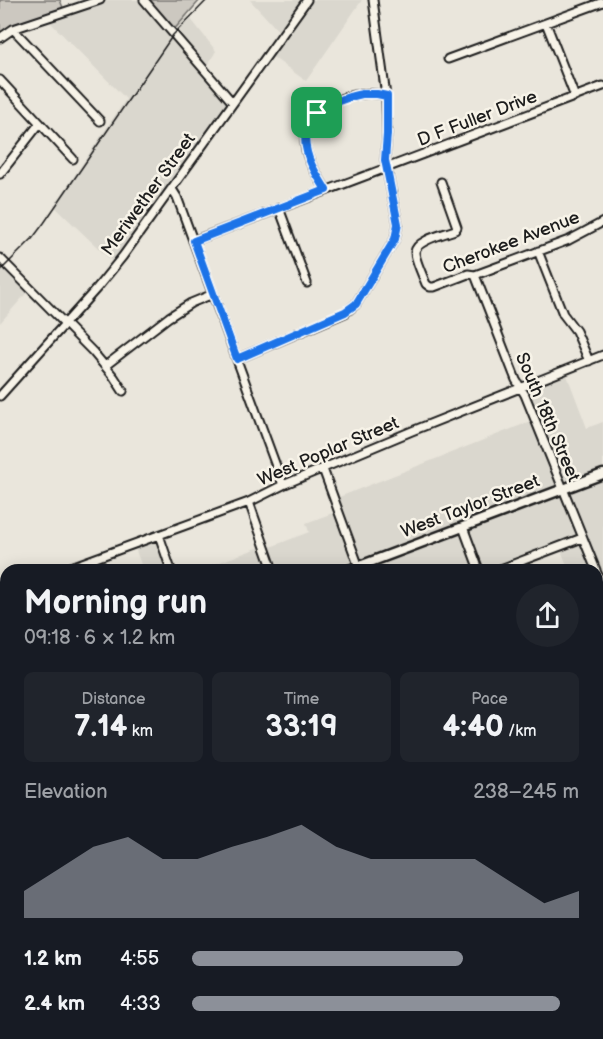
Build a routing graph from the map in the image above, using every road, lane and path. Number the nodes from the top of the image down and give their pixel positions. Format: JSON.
{"nodes":[{"id":1,"x":100,"y":0,"type":"edge"},
{"id":2,"x":144,"y":0,"type":"edge"},
{"id":3,"x":307,"y":0,"type":"edge"},
{"id":4,"x":373,"y":0,"type":"edge"},
{"id":5,"x":603,"y":2,"type":"edge"},
{"id":6,"x":546,"y":23,"type":"junction"},
{"id":7,"x":13,"y":30,"type":"junction"},
{"id":8,"x":0,"y":38,"type":"edge"},
{"id":9,"x":448,"y":59,"type":"dead end"},
{"id":10,"x":0,"y":80,"type":"edge"},
{"id":11,"x":603,"y":86,"type":"edge"},
{"id":12,"x":387,"y":96,"type":"junction"},
{"id":13,"x":575,"y":97,"type":"junction"},
{"id":14,"x":233,"y":104,"type":"junction"},
{"id":15,"x":100,"y":121,"type":"dead end"},
{"id":16,"x":40,"y":123,"type":"junction"},
{"id":17,"x":74,"y":159,"type":"dead end"},
{"id":18,"x":386,"y":168,"type":"junction"},
{"id":19,"x":0,"y":174,"type":"edge"},
{"id":20,"x":441,"y":182,"type":"dead end"},
{"id":21,"x":172,"y":189,"type":"junction"},
{"id":22,"x":326,"y":190,"type":"junction"},
{"id":23,"x":279,"y":208,"type":"junction"},
{"id":24,"x":603,"y":222,"type":"edge"},
{"id":25,"x":194,"y":241,"type":"junction"},
{"id":26,"x":538,"y":252,"type":"junction"},
{"id":27,"x":0,"y":258,"type":"edge"},
{"id":28,"x":476,"y":275,"type":"junction"},
{"id":29,"x":307,"y":283,"type":"dead end"},
{"id":30,"x":213,"y":294,"type":"junction"},
{"id":31,"x":64,"y":324,"type":"junction"},
{"id":32,"x":603,"y":355,"type":"edge"},
{"id":33,"x":237,"y":359,"type":"junction"},
{"id":34,"x":589,"y":361,"type":"junction"},
{"id":35,"x":105,"y":366,"type":"junction"},
{"id":36,"x":520,"y":388,"type":"junction"},
{"id":37,"x":123,"y":392,"type":"dead end"},
{"id":38,"x":0,"y":396,"type":"edge"},
{"id":39,"x":323,"y":469,"type":"junction"},
{"id":40,"x":603,"y":474,"type":"edge"},
{"id":41,"x":283,"y":486,"type":"junction"},
{"id":42,"x":562,"y":489,"type":"junction"},
{"id":43,"x":249,"y":502,"type":"junction"},
{"id":44,"x":463,"y":527,"type":"junction"},
{"id":45,"x":159,"y":535,"type":"junction"},
{"id":46,"x":582,"y":538,"type":"junction"},
{"id":47,"x":82,"y":564,"type":"edge"},
{"id":48,"x":169,"y":564,"type":"edge"},
{"id":49,"x":271,"y":564,"type":"edge"},
{"id":50,"x":358,"y":564,"type":"edge"},
{"id":51,"x":369,"y":564,"type":"edge"},
{"id":52,"x":477,"y":564,"type":"edge"},
{"id":53,"x":514,"y":564,"type":"edge"},
{"id":54,"x":593,"y":564,"type":"edge"}],
"edges":[{"from":1,"to":7,"type":"street"},
{"from":2,"to":14,"type":"street"},
{"from":3,"to":14,"type":"street","name":"Meriwether Street"},
{"from":4,"to":12,"type":"street"},
{"from":5,"to":6,"type":"street"},
{"from":6,"to":9,"type":"street"},
{"from":6,"to":13,"type":"street"},
{"from":7,"to":8,"type":"street"},
{"from":7,"to":15,"type":"street"},
{"from":10,"to":16,"type":"street"},
{"from":11,"to":13,"type":"street","name":"D F Fuller Drive"},
{"from":12,"to":18,"type":"street"},
{"from":12,"to":22,"type":"street"},
{"from":13,"to":18,"type":"street","name":"D F Fuller Drive"},
{"from":14,"to":21,"type":"street","name":"Meriwether Street"},
{"from":16,"to":17,"type":"street"},
{"from":16,"to":19,"type":"street"},
{"from":18,"to":22,"type":"street","name":"D F Fuller Drive"},
{"from":18,"to":33,"type":"street"},
{"from":20,"to":28,"type":"street","name":"Cherokee Avenue"},
{"from":21,"to":25,"type":"street"},
{"from":21,"to":31,"type":"street","name":"Meriwether Street"},
{"from":22,"to":23,"type":"street","name":"D F Fuller Drive"},
{"from":23,"to":25,"type":"street","name":"D F Fuller Drive"},
{"from":23,"to":29,"type":"street"},
{"from":24,"to":26,"type":"street","name":"Cherokee Avenue"},
{"from":25,"to":30,"type":"street"},
{"from":26,"to":28,"type":"street","name":"Cherokee Avenue"},
{"from":26,"to":34,"type":"street"},
{"from":27,"to":31,"type":"street"},
{"from":28,"to":36,"type":"street","name":"South 18th Street"},
{"from":30,"to":33,"type":"street"},
{"from":30,"to":35,"type":"street"},
{"from":31,"to":35,"type":"street"},
{"from":31,"to":38,"type":"street","name":"Meriwether Street"},
{"from":32,"to":34,"type":"street","name":"West Poplar Street"},
{"from":33,"to":41,"type":"street"},
{"from":34,"to":36,"type":"street","name":"West Poplar Street"},
{"from":35,"to":37,"type":"street"},
{"from":36,"to":39,"type":"street","name":"West Poplar Street"},
{"from":36,"to":42,"type":"street","name":"South 18th Street"},
{"from":39,"to":41,"type":"street","name":"West Poplar Street"},
{"from":39,"to":50,"type":"street"},
{"from":40,"to":42,"type":"main road","name":"West Taylor Street"},
{"from":41,"to":43,"type":"street","name":"West Poplar Street"},
{"from":42,"to":44,"type":"main road","name":"West Taylor Street"},
{"from":42,"to":46,"type":"street","name":"South 18th Street"},
{"from":43,"to":45,"type":"street","name":"West Poplar Street"},
{"from":43,"to":49,"type":"street"},
{"from":44,"to":51,"type":"main road","name":"West Taylor Street"},
{"from":44,"to":52,"type":"street"},
{"from":45,"to":47,"type":"street","name":"West Poplar Street"},
{"from":45,"to":48,"type":"street"},
{"from":46,"to":53,"type":"street"},
{"from":46,"to":54,"type":"street","name":"South 18th Street"}]}
